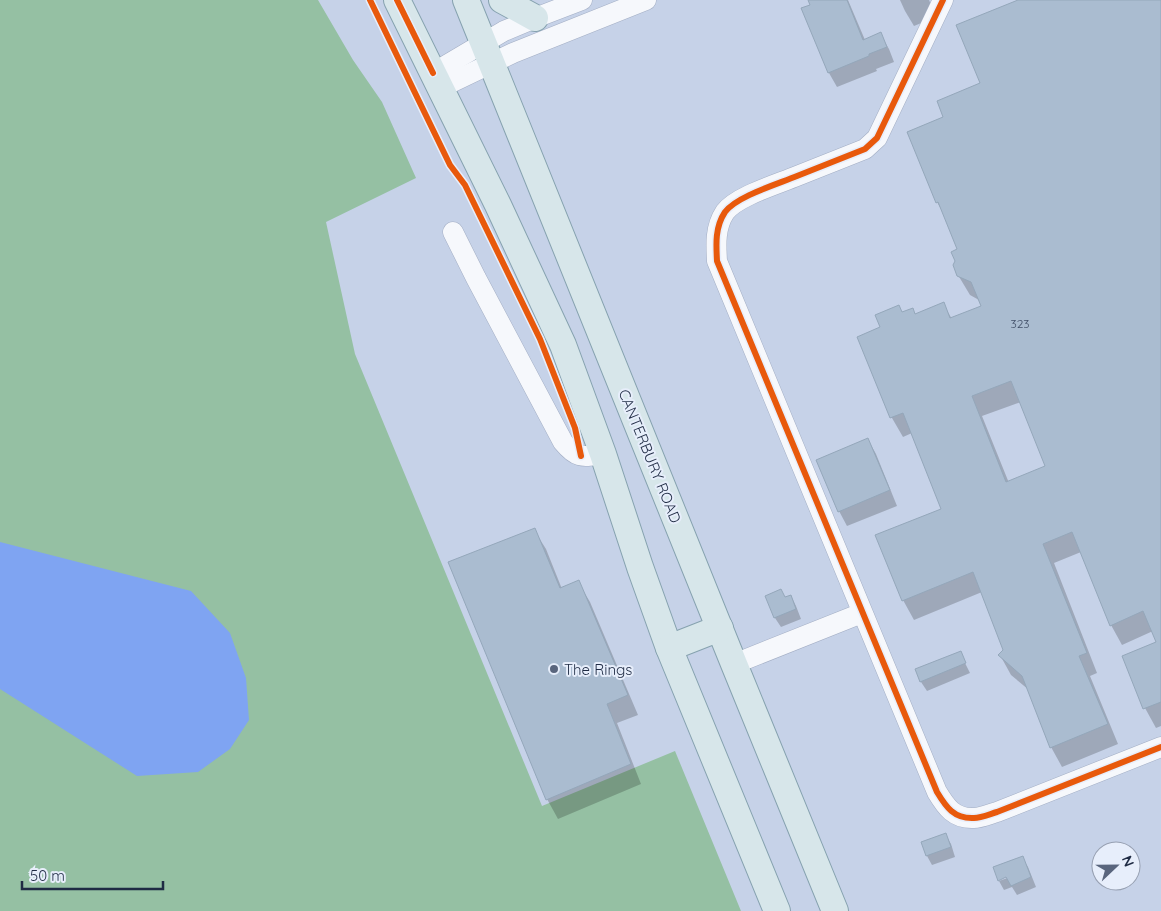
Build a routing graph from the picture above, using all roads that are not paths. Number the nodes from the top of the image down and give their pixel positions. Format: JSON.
{"nodes":[{"id":1,"x":397,"y":0,"type":"edge"},
{"id":2,"x":466,"y":0,"type":"edge"},
{"id":3,"x":502,"y":0,"type":"edge"},
{"id":4,"x":582,"y":0,"type":"edge"},
{"id":5,"x":646,"y":0,"type":"edge"},
{"id":6,"x":943,"y":0,"type":"edge"},
{"id":7,"x":535,"y":18,"type":"junction"},
{"id":8,"x":487,"y":53,"type":"junction"},
{"id":9,"x":436,"y":81,"type":"junction"},
{"id":10,"x":453,"y":232,"type":"dead end"},
{"id":11,"x":603,"y":454,"type":"junction"},
{"id":12,"x":862,"y":613,"type":"junction"},
{"id":13,"x":720,"y":628,"type":"junction"},
{"id":14,"x":669,"y":648,"type":"junction"},
{"id":15,"x":734,"y":664,"type":"junction"},
{"id":16,"x":1161,"y":747,"type":"edge"},
{"id":17,"x":777,"y":911,"type":"edge"},
{"id":18,"x":836,"y":911,"type":"edge"}],
"edges":[{"from":1,"to":9,"type":"main road"},
{"from":2,"to":8,"type":"main road","name":"CANTERBURY ROAD"},
{"from":3,"to":7,"type":"main road"},
{"from":4,"to":7,"type":"street"},
{"from":5,"to":8,"type":"street"},
{"from":6,"to":12,"type":"street"},
{"from":7,"to":8,"type":"street"},
{"from":8,"to":9,"type":"street"},
{"from":8,"to":13,"type":"main road","name":"CANTERBURY ROAD"},
{"from":9,"to":11,"type":"main road"},
{"from":10,"to":11,"type":"street"},
{"from":11,"to":14,"type":"main road"},
{"from":12,"to":15,"type":"street"},
{"from":12,"to":16,"type":"street"},
{"from":13,"to":14,"type":"main road"},
{"from":13,"to":15,"type":"main road","name":"CANTERBURY ROAD"},
{"from":14,"to":17,"type":"main road"},
{"from":15,"to":18,"type":"main road","name":"CANTERBURY ROAD"}]}
